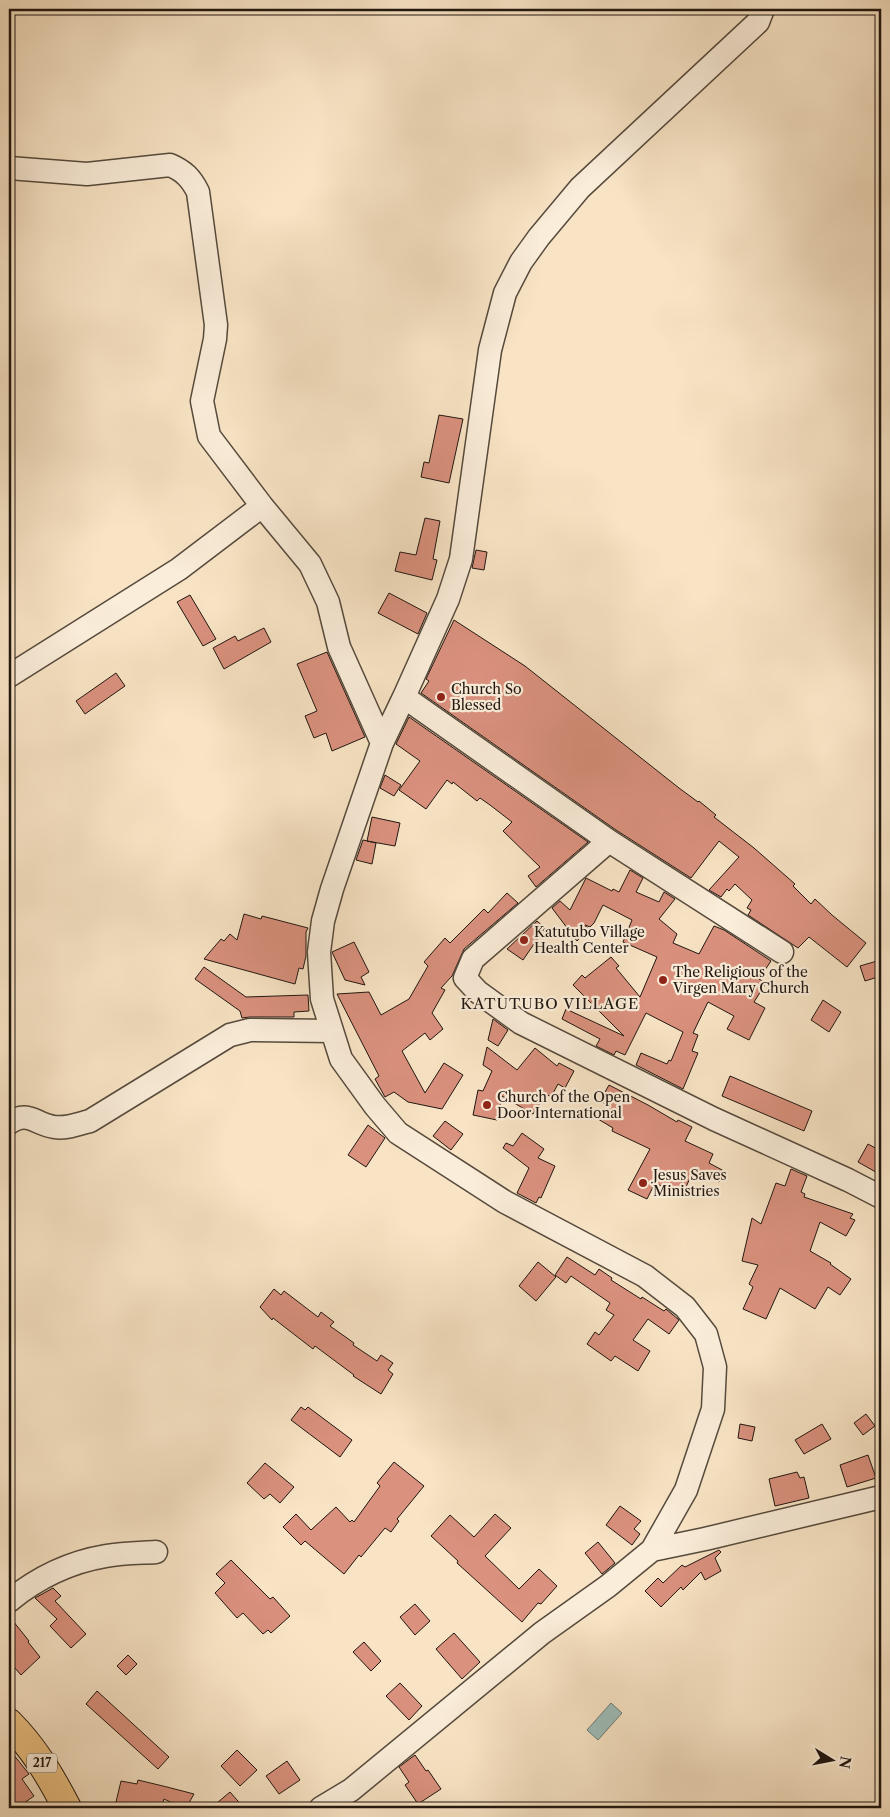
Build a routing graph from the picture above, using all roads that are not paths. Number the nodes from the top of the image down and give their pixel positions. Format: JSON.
{"nodes":[{"id":1,"x":763,"y":9,"type":"edge"},
{"id":2,"x":9,"y":168,"type":"edge"},
{"id":3,"x":262,"y":506,"type":"junction"},
{"id":4,"x":9,"y":676,"type":"edge"},
{"id":5,"x":404,"y":697,"type":"junction"},
{"id":6,"x":382,"y":743,"type":"junction"},
{"id":7,"x":609,"y":841,"type":"junction"},
{"id":8,"x":782,"y":952,"type":"dead end"},
{"id":9,"x":332,"y":1031,"type":"junction"},
{"id":10,"x":9,"y":1123,"type":"edge"},
{"id":11,"x":881,"y":1197,"type":"edge"},
{"id":12,"x":881,"y":1497,"type":"edge"},
{"id":13,"x":652,"y":1550,"type":"junction"},
{"id":14,"x":156,"y":1552,"type":"dead end"},
{"id":15,"x":9,"y":1601,"type":"edge"},
{"id":16,"x":9,"y":1723,"type":"edge"},
{"id":17,"x":67,"y":1808,"type":"edge"},
{"id":18,"x":321,"y":1808,"type":"edge"}],
"edges":[{"from":1,"to":5,"type":"street"},
{"from":2,"to":3,"type":"street"},
{"from":3,"to":4,"type":"street"},
{"from":3,"to":6,"type":"street"},
{"from":5,"to":6,"type":"street"},
{"from":5,"to":7,"type":"street"},
{"from":6,"to":9,"type":"street"},
{"from":7,"to":8,"type":"street"},
{"from":7,"to":11,"type":"street"},
{"from":9,"to":10,"type":"street"},
{"from":9,"to":13,"type":"street"},
{"from":12,"to":13,"type":"street"},
{"from":13,"to":18,"type":"street"},
{"from":14,"to":15,"type":"street"},
{"from":16,"to":17,"type":"main road","number":"217"}]}
